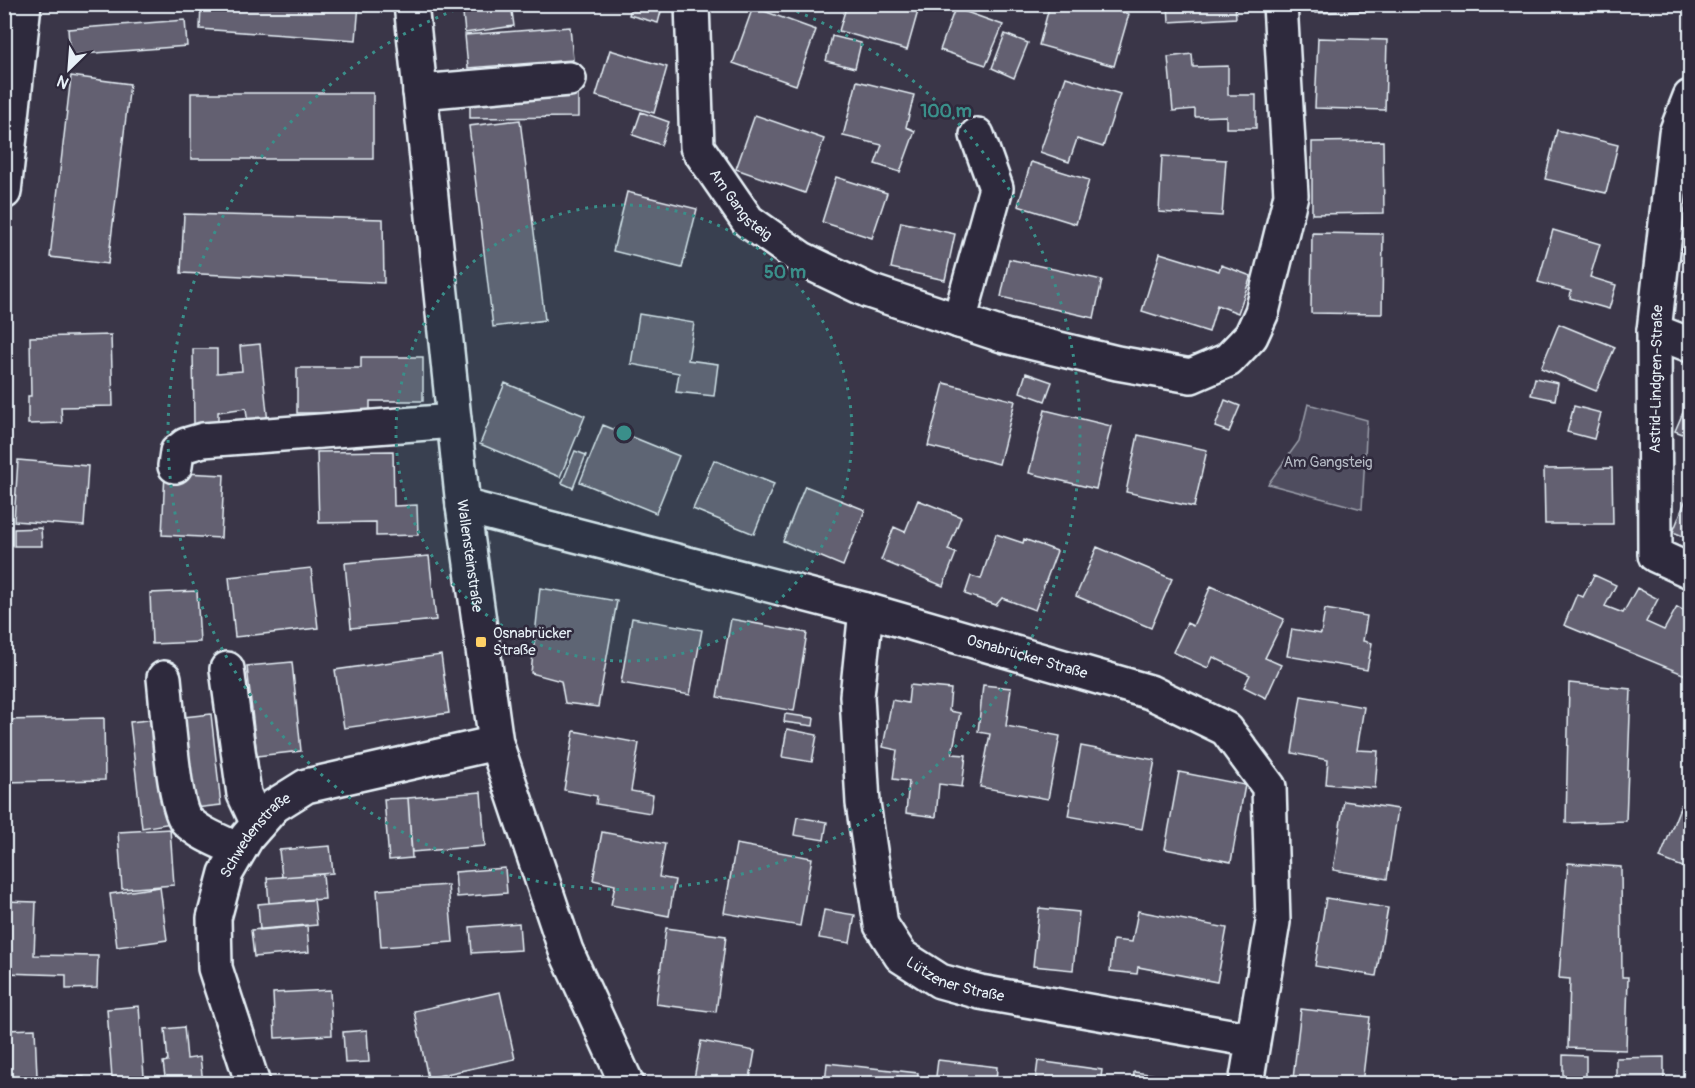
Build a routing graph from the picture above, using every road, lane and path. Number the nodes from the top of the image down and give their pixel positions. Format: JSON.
{"nodes":[{"id":1,"x":411,"y":4,"type":"edge"},
{"id":2,"x":692,"y":4,"type":"edge"},
{"id":3,"x":1280,"y":4,"type":"edge"},
{"id":4,"x":18,"y":7,"type":"edge"},
{"id":5,"x":569,"y":79,"type":"dead end"},
{"id":6,"x":420,"y":92,"type":"junction"},
{"id":7,"x":1690,"y":97,"type":"edge"},
{"id":8,"x":977,"y":135,"type":"dead end"},
{"id":9,"x":4,"y":192,"type":"edge"},
{"id":10,"x":959,"y":321,"type":"junction"},
{"id":11,"x":1654,"y":331,"type":"junction"},
{"id":12,"x":1690,"y":345,"type":"edge"},
{"id":13,"x":454,"y":421,"type":"junction"},
{"id":14,"x":175,"y":465,"type":"dead end"},
{"id":15,"x":463,"y":506,"type":"junction"},
{"id":16,"x":1690,"y":571,"type":"edge"},
{"id":17,"x":866,"y":610,"type":"junction"},
{"id":18,"x":227,"y":669,"type":"dead end"},
{"id":19,"x":164,"y":678,"type":"dead end"},
{"id":20,"x":496,"y":743,"type":"junction"},
{"id":21,"x":258,"y":824,"type":"junction"},
{"id":22,"x":239,"y":850,"type":"junction"},
{"id":23,"x":1253,"y":1041,"type":"junction"},
{"id":24,"x":253,"y":1083,"type":"edge"},
{"id":25,"x":627,"y":1083,"type":"edge"},
{"id":26,"x":1246,"y":1083,"type":"edge"}],
"edges":[{"from":1,"to":6,"type":"street","name":"Wallensteinstraße"},
{"from":2,"to":10,"type":"street","name":"Am Gangsteig"},
{"from":3,"to":10,"type":"street","name":"Am Gangsteig"},
{"from":4,"to":9,"type":"street"},
{"from":5,"to":6,"type":"street"},
{"from":6,"to":13,"type":"street","name":"Wallensteinstraße"},
{"from":7,"to":11,"type":"street","name":"Astrid-Lindgren-Straße"},
{"from":8,"to":10,"type":"street"},
{"from":11,"to":12,"type":"street"},
{"from":11,"to":16,"type":"street","name":"Astrid-Lindgren-Straße"},
{"from":13,"to":14,"type":"street"},
{"from":13,"to":15,"type":"street","name":"Wallensteinstraße"},
{"from":15,"to":17,"type":"street","name":"Osnabrücker Straße"},
{"from":15,"to":20,"type":"street","name":"Wallensteinstraße"},
{"from":17,"to":23,"type":"street","name":"Osnabrücker Straße"},
{"from":17,"to":23,"type":"street","name":"Lützener Straße"},
{"from":18,"to":21,"type":"street"},
{"from":19,"to":22,"type":"street"},
{"from":20,"to":21,"type":"street","name":"Schwedenstraße"},
{"from":20,"to":25,"type":"street","name":"Wallensteinstraße"},
{"from":21,"to":22,"type":"street","name":"Schwedenstraße"},
{"from":22,"to":24,"type":"street","name":"Schwedenstraße"},
{"from":23,"to":26,"type":"street","name":"Osnabrücker Straße"}]}
